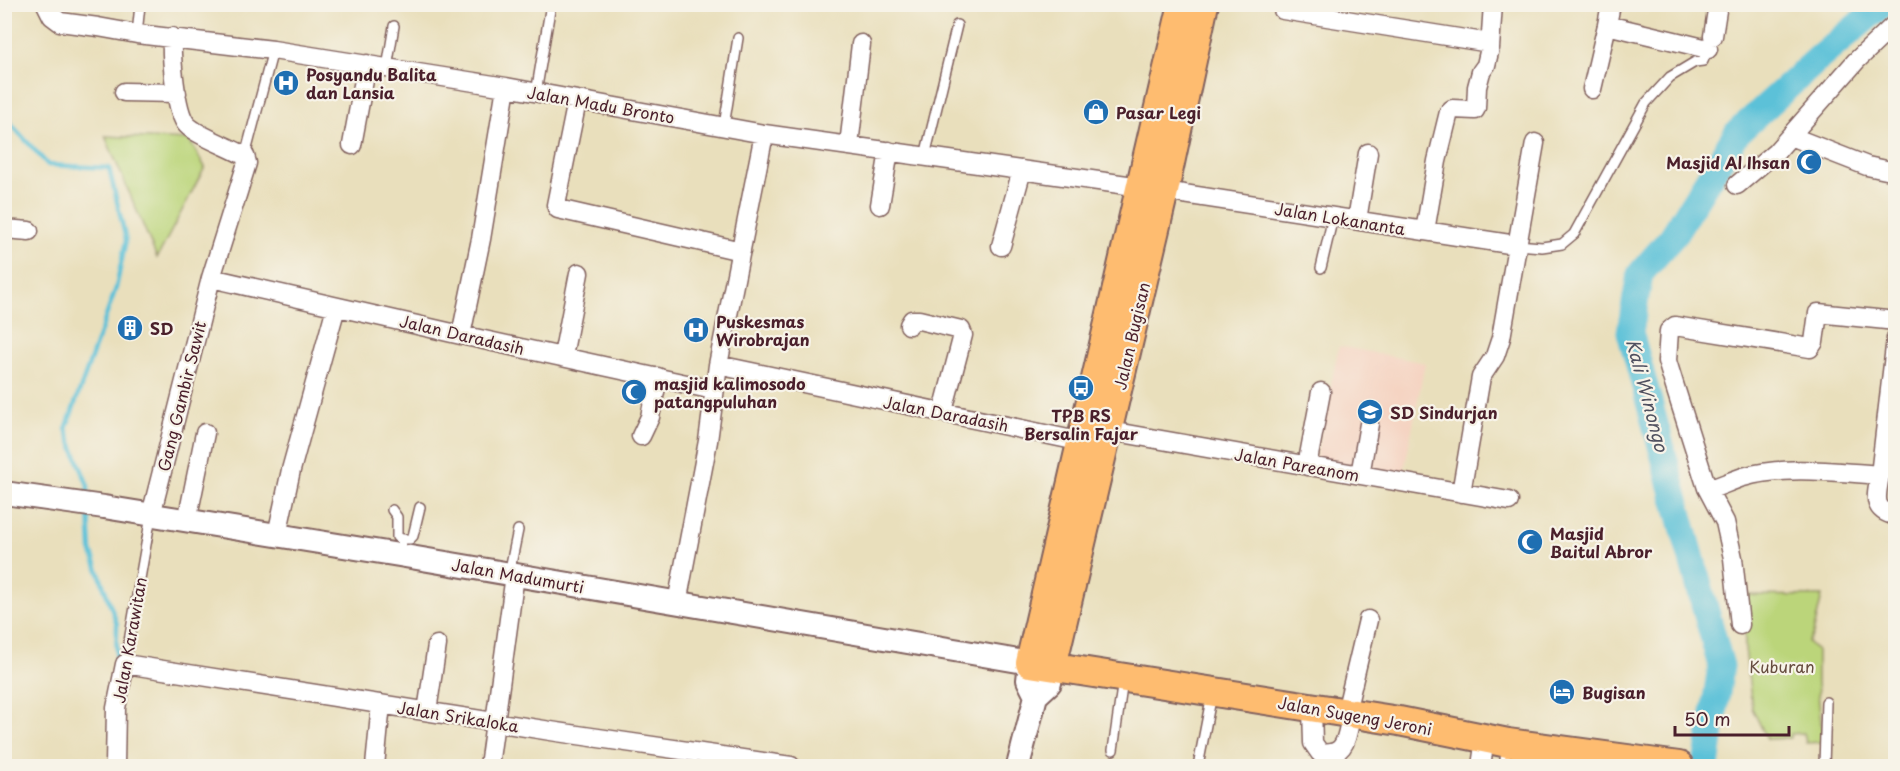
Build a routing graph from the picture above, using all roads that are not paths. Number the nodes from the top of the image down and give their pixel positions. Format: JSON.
{"nodes":[{"id":1,"x":46,"y":4,"type":"edge"},
{"id":2,"x":551,"y":4,"type":"edge"},
{"id":3,"x":1183,"y":4,"type":"edge"},
{"id":4,"x":1204,"y":4,"type":"edge"},
{"id":5,"x":1493,"y":4,"type":"edge"},
{"id":6,"x":1611,"y":4,"type":"edge"},
{"id":7,"x":1718,"y":4,"type":"edge"},
{"id":8,"x":140,"y":5,"type":"edge"},
{"id":9,"x":1282,"y":10,"type":"dead end"},
{"id":10,"x":1896,"y":23,"type":"edge"},
{"id":11,"x":957,"y":25,"type":"dead end"},
{"id":12,"x":1607,"y":25,"type":"junction"},
{"id":13,"x":394,"y":27,"type":"dead end"},
{"id":14,"x":137,"y":34,"type":"junction"},
{"id":15,"x":172,"y":37,"type":"junction"},
{"id":16,"x":738,"y":38,"type":"dead end"},
{"id":17,"x":1490,"y":43,"type":"junction"},
{"id":18,"x":861,"y":44,"type":"dead end"},
{"id":19,"x":1709,"y":49,"type":"junction"},
{"id":20,"x":273,"y":50,"type":"junction"},
{"id":21,"x":367,"y":64,"type":"junction"},
{"id":22,"x":387,"y":68,"type":"junction"},
{"id":23,"x":506,"y":87,"type":"junction"},
{"id":24,"x":1592,"y":88,"type":"dead end"},
{"id":25,"x":124,"y":92,"type":"dead end"},
{"id":26,"x":177,"y":93,"type":"junction"},
{"id":27,"x":536,"y":93,"type":"junction"},
{"id":28,"x":577,"y":101,"type":"junction"},
{"id":29,"x":724,"y":126,"type":"junction"},
{"id":30,"x":764,"y":134,"type":"junction"},
{"id":31,"x":1790,"y":136,"type":"junction"},
{"id":32,"x":1535,"y":143,"type":"dead end"},
{"id":33,"x":352,"y":145,"type":"dead end"},
{"id":34,"x":849,"y":145,"type":"junction"},
{"id":35,"x":889,"y":151,"type":"junction"},
{"id":36,"x":1368,"y":153,"type":"dead end"},
{"id":37,"x":245,"y":156,"type":"junction"},
{"id":38,"x":925,"y":156,"type":"junction"},
{"id":39,"x":1022,"y":170,"type":"junction"},
{"id":40,"x":1896,"y":172,"type":"edge"},
{"id":41,"x":1737,"y":185,"type":"dead end"},
{"id":42,"x":1153,"y":189,"type":"junction"},
{"id":43,"x":880,"y":205,"type":"dead end"},
{"id":44,"x":1333,"y":217,"type":"junction"},
{"id":45,"x":1357,"y":220,"type":"junction"},
{"id":46,"x":4,"y":229,"type":"edge"},
{"id":47,"x":29,"y":231,"type":"dead end"},
{"id":48,"x":1425,"y":231,"type":"junction"},
{"id":49,"x":1516,"y":245,"type":"junction"},
{"id":50,"x":1001,"y":246,"type":"dead end"},
{"id":51,"x":741,"y":251,"type":"junction"},
{"id":52,"x":1321,"y":268,"type":"dead end"},
{"id":53,"x":579,"y":273,"type":"dead end"},
{"id":54,"x":211,"y":278,"type":"junction"},
{"id":55,"x":336,"y":307,"type":"junction"},
{"id":56,"x":1896,"y":321,"type":"edge"},
{"id":57,"x":909,"y":325,"type":"dead end"},
{"id":58,"x":462,"y":335,"type":"junction"},
{"id":59,"x":1896,"y":338,"type":"edge"},
{"id":60,"x":563,"y":356,"type":"junction"},
{"id":61,"x":658,"y":377,"type":"junction"},
{"id":62,"x":716,"y":377,"type":"junction"},
{"id":63,"x":1321,"y":392,"type":"dead end"},
{"id":64,"x":943,"y":411,"type":"junction"},
{"id":65,"x":1369,"y":424,"type":"dead end"},
{"id":66,"x":205,"y":433,"type":"dead end"},
{"id":67,"x":641,"y":436,"type":"dead end"},
{"id":68,"x":1093,"y":442,"type":"junction"},
{"id":69,"x":1307,"y":466,"type":"junction"},
{"id":70,"x":1360,"y":475,"type":"junction"},
{"id":71,"x":1880,"y":475,"type":"junction"},
{"id":72,"x":1708,"y":490,"type":"junction"},
{"id":73,"x":4,"y":493,"type":"edge"},
{"id":74,"x":1461,"y":493,"type":"junction"},
{"id":75,"x":1509,"y":501,"type":"dead end"},
{"id":76,"x":420,"y":507,"type":"dead end"},
{"id":77,"x":392,"y":510,"type":"dead end"},
{"id":78,"x":151,"y":515,"type":"junction"},
{"id":79,"x":1896,"y":516,"type":"edge"},
{"id":80,"x":187,"y":521,"type":"junction"},
{"id":81,"x":518,"y":530,"type":"dead end"},
{"id":82,"x":278,"y":535,"type":"junction"},
{"id":83,"x":400,"y":547,"type":"junction"},
{"id":84,"x":512,"y":574,"type":"junction"},
{"id":85,"x":677,"y":603,"type":"junction"},
{"id":86,"x":1368,"y":620,"type":"dead end"},
{"id":87,"x":1740,"y":625,"type":"dead end"},
{"id":88,"x":436,"y":645,"type":"dead end"},
{"id":89,"x":125,"y":664,"type":"junction"},
{"id":90,"x":1041,"y":664,"type":"junction"},
{"id":91,"x":1124,"y":678,"type":"junction"},
{"id":92,"x":1212,"y":692,"type":"junction"},
{"id":93,"x":1826,"y":702,"type":"dead end"},
{"id":94,"x":381,"y":704,"type":"junction"},
{"id":95,"x":1312,"y":707,"type":"junction"},
{"id":96,"x":427,"y":711,"type":"junction"},
{"id":97,"x":1349,"y":713,"type":"junction"},
{"id":98,"x":495,"y":722,"type":"junction"},
{"id":99,"x":1113,"y":750,"type":"dead end"},
{"id":100,"x":1494,"y":754,"type":"edge"},
{"id":101,"x":1319,"y":760,"type":"edge"},
{"id":102,"x":1199,"y":761,"type":"dead end"},
{"id":103,"x":115,"y":766,"type":"edge"},
{"id":104,"x":375,"y":766,"type":"edge"},
{"id":105,"x":489,"y":766,"type":"edge"},
{"id":106,"x":791,"y":766,"type":"edge"},
{"id":107,"x":1018,"y":766,"type":"edge"},
{"id":108,"x":1679,"y":766,"type":"edge"},
{"id":109,"x":1824,"y":766,"type":"edge"}],
"edges":[{"from":1,"to":14,"type":"street","name":"Jalan Madu Bronto"},
{"from":2,"to":27,"type":"lane"},
{"from":3,"to":42,"type":"main road","name":"Jalan Bugisan"},
{"from":4,"to":42,"type":"main road","name":"Jalan Bugisan"},
{"from":5,"to":17,"type":"street"},
{"from":6,"to":12,"type":"street"},
{"from":7,"to":19,"type":"street"},
{"from":8,"to":14,"type":"lane"},
{"from":9,"to":17,"type":"street"},
{"from":10,"to":31,"type":"street"},
{"from":11,"to":38,"type":"lane"},
{"from":12,"to":19,"type":"street"},
{"from":12,"to":24,"type":"street"},
{"from":13,"to":22,"type":"lane"},
{"from":14,"to":15,"type":"street","name":"Jalan Madu Bronto"},
{"from":15,"to":20,"type":"street","name":"Jalan Madu Bronto"},
{"from":15,"to":26,"type":"street"},
{"from":16,"to":29,"type":"lane"},
{"from":17,"to":48,"type":"street"},
{"from":18,"to":34,"type":"street"},
{"from":19,"to":49,"type":"lane"},
{"from":20,"to":21,"type":"street","name":"Jalan Madu Bronto"},
{"from":20,"to":37,"type":"lane"},
{"from":21,"to":22,"type":"street","name":"Jalan Madu Bronto"},
{"from":21,"to":33,"type":"street"},
{"from":22,"to":23,"type":"street","name":"Jalan Madu Bronto"},
{"from":23,"to":27,"type":"street","name":"Jalan Madu Bronto"},
{"from":23,"to":58,"type":"street"},
{"from":25,"to":26,"type":"street"},
{"from":26,"to":37,"type":"street"},
{"from":27,"to":28,"type":"street","name":"Jalan Madu Bronto"},
{"from":28,"to":29,"type":"street","name":"Jalan Madu Bronto"},
{"from":28,"to":51,"type":"street"},
{"from":29,"to":30,"type":"street","name":"Jalan Madu Bronto"},
{"from":30,"to":34,"type":"street","name":"Jalan Madu Bronto"},
{"from":30,"to":51,"type":"street"},
{"from":31,"to":40,"type":"street"},
{"from":31,"to":41,"type":"street"},
{"from":32,"to":49,"type":"street"},
{"from":34,"to":35,"type":"street","name":"Jalan Madu Bronto"},
{"from":35,"to":38,"type":"street","name":"Jalan Madu Bronto"},
{"from":35,"to":43,"type":"street"},
{"from":36,"to":45,"type":"street"},
{"from":37,"to":54,"type":"street","name":"Gang Gambir Sawit"},
{"from":38,"to":39,"type":"street","name":"Jalan Madu Bronto"},
{"from":39,"to":42,"type":"street","name":"Jalan Madu Bronto"},
{"from":39,"to":50,"type":"street"},
{"from":42,"to":44,"type":"street","name":"Jalan Lokananta"},
{"from":42,"to":68,"type":"main road","name":"Jalan Bugisan"},
{"from":44,"to":45,"type":"street","name":"Jalan Lokananta"},
{"from":44,"to":52,"type":"lane"},
{"from":45,"to":48,"type":"street","name":"Jalan Lokananta"},
{"from":46,"to":47,"type":"street"},
{"from":48,"to":49,"type":"street","name":"Jalan Lokananta"},
{"from":49,"to":74,"type":"street"},
{"from":51,"to":62,"type":"street"},
{"from":53,"to":60,"type":"street"},
{"from":54,"to":55,"type":"street","name":"Jalan Daradasih"},
{"from":54,"to":78,"type":"street","name":"Gang Gambir Sawit"},
{"from":55,"to":58,"type":"street","name":"Jalan Daradasih"},
{"from":55,"to":82,"type":"street"},
{"from":56,"to":72,"type":"street"},
{"from":57,"to":64,"type":"street"},
{"from":58,"to":60,"type":"street","name":"Jalan Daradasih"},
{"from":59,"to":71,"type":"street"},
{"from":60,"to":61,"type":"street","name":"Jalan Daradasih"},
{"from":61,"to":62,"type":"street","name":"Jalan Daradasih"},
{"from":61,"to":67,"type":"street"},
{"from":62,"to":64,"type":"street","name":"Jalan Daradasih"},
{"from":62,"to":68,"type":"street","name":"Jalan Daradasih"},
{"from":62,"to":85,"type":"street"},
{"from":63,"to":69,"type":"street"},
{"from":64,"to":68,"type":"street","name":"Jalan Daradasih"},
{"from":65,"to":70,"type":"street"},
{"from":66,"to":80,"type":"street"},
{"from":68,"to":69,"type":"street","name":"Jalan Pareanom"},
{"from":68,"to":90,"type":"main road","name":"Jalan Bugisan"},
{"from":69,"to":70,"type":"street","name":"Jalan Pareanom"},
{"from":70,"to":74,"type":"street","name":"Jalan Pareanom"},
{"from":71,"to":72,"type":"street"},
{"from":71,"to":79,"type":"street"},
{"from":72,"to":87,"type":"street"},
{"from":73,"to":78,"type":"street","name":"Jalan Madumurti"},
{"from":74,"to":75,"type":"street","name":"Jalan Pareanom"},
{"from":76,"to":83,"type":"lane"},
{"from":77,"to":83,"type":"lane"},
{"from":78,"to":80,"type":"street","name":"Jalan Madumurti"},
{"from":78,"to":89,"type":"lane","name":"Jalan Karawitan"},
{"from":80,"to":82,"type":"street","name":"Jalan Madumurti"},
{"from":81,"to":84,"type":"lane"},
{"from":82,"to":83,"type":"street","name":"Jalan Madumurti"},
{"from":83,"to":84,"type":"street","name":"Jalan Madumurti"},
{"from":84,"to":85,"type":"street","name":"Jalan Madumurti"},
{"from":84,"to":98,"type":"street"},
{"from":85,"to":90,"type":"street","name":"Jalan Madumurti"},
{"from":86,"to":97,"type":"street"},
{"from":88,"to":96,"type":"street"},
{"from":89,"to":94,"type":"street","name":"Jalan Srikaloka"},
{"from":89,"to":103,"type":"street","name":"Jalan Karawitan"},
{"from":90,"to":91,"type":"main road","name":"Jalan Sugeng Jeroni"},
{"from":90,"to":107,"type":"street"},
{"from":91,"to":92,"type":"main road","name":"Jalan Sugeng Jeroni"},
{"from":91,"to":99,"type":"lane"},
{"from":92,"to":95,"type":"main road","name":"Jalan Sugeng Jeroni"},
{"from":92,"to":102,"type":"lane"},
{"from":93,"to":109,"type":"lane"},
{"from":94,"to":96,"type":"street","name":"Jalan Srikaloka"},
{"from":94,"to":104,"type":"street"},
{"from":95,"to":97,"type":"main road","name":"Jalan Sugeng Jeroni"},
{"from":95,"to":101,"type":"street"},
{"from":96,"to":98,"type":"street","name":"Jalan Srikaloka"},
{"from":97,"to":100,"type":"main road","name":"Jalan Sugeng Jeroni"},
{"from":97,"to":101,"type":"street"},
{"from":98,"to":105,"type":"street"},
{"from":98,"to":106,"type":"street","name":"Jalan Srikaloka"},
{"from":100,"to":108,"type":"main road","name":"Jalan Sugeng Jeroni"}]}
